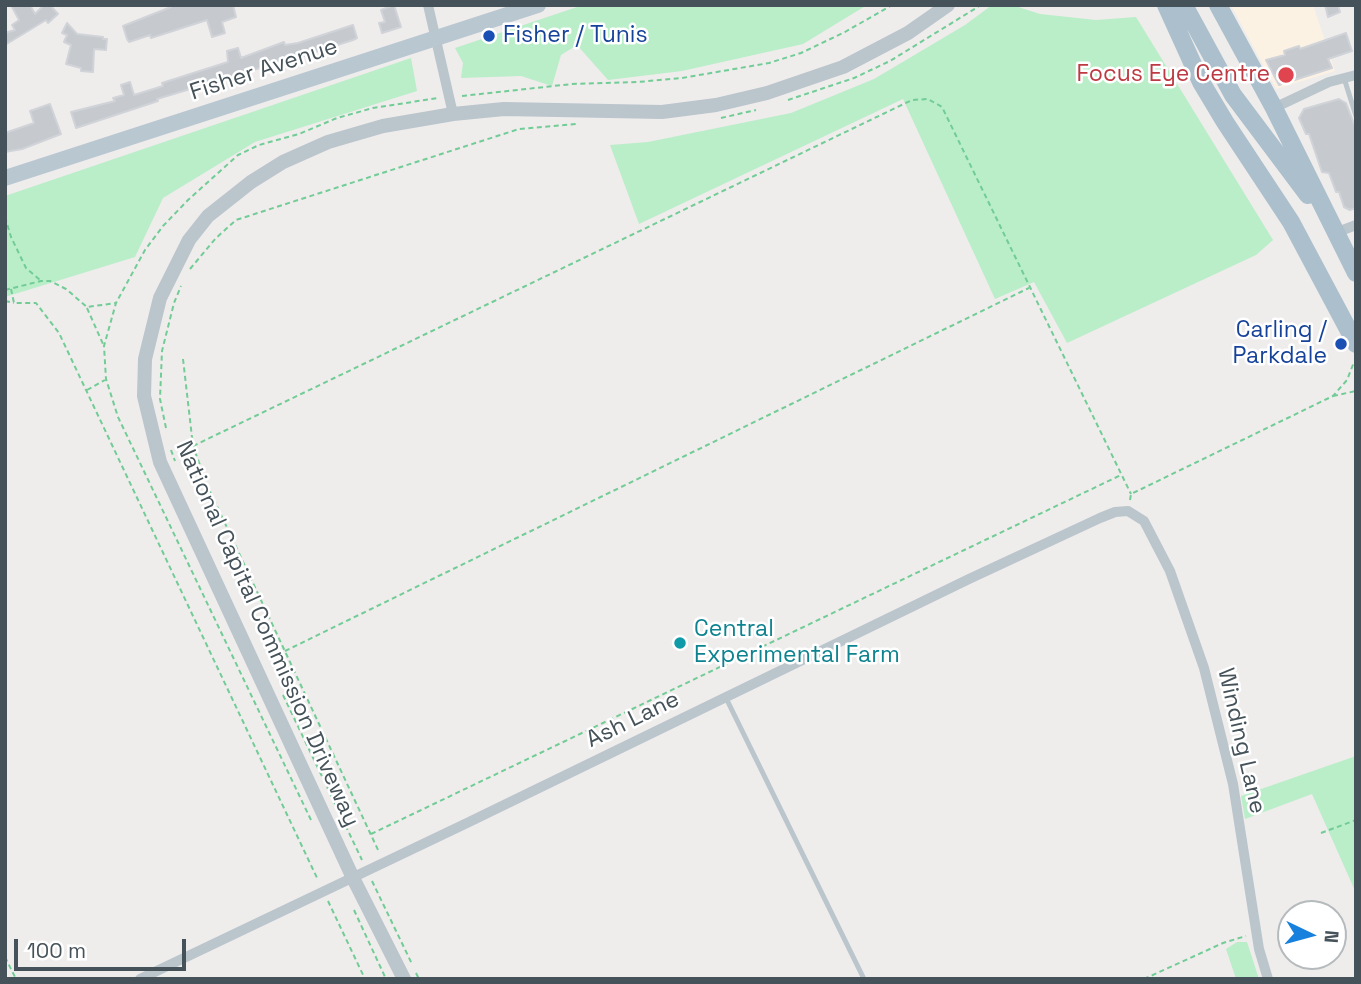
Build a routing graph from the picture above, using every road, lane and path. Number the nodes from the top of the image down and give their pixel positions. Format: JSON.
{"nodes":[{"id":1,"x":428,"y":5,"type":"edge"},
{"id":2,"x":538,"y":5,"type":"edge"},
{"id":3,"x":892,"y":5,"type":"edge"},
{"id":4,"x":947,"y":5,"type":"edge"},
{"id":5,"x":981,"y":5,"type":"edge"},
{"id":6,"x":1166,"y":5,"type":"edge"},
{"id":7,"x":1184,"y":5,"type":"edge"},
{"id":8,"x":1218,"y":5,"type":"edge"},
{"id":9,"x":435,"y":38,"type":"junction"},
{"id":10,"x":1342,"y":78,"type":"edge"},
{"id":11,"x":458,"y":96,"type":"dead end"},
{"id":12,"x":780,"y":103,"type":"dead end"},
{"id":13,"x":1273,"y":108,"type":"junction"},
{"id":14,"x":757,"y":109,"type":"dead end"},
{"id":15,"x":453,"y":114,"type":"junction"},
{"id":16,"x":1356,"y":116,"type":"edge"},
{"id":17,"x":722,"y":118,"type":"dead end"},
{"id":18,"x":580,"y":124,"type":"dead end"},
{"id":19,"x":5,"y":178,"type":"edge"},
{"id":20,"x":5,"y":217,"type":"edge"},
{"id":21,"x":1356,"y":225,"type":"edge"},
{"id":22,"x":1335,"y":233,"type":"junction"},
{"id":23,"x":188,"y":272,"type":"dead end"},
{"id":24,"x":1356,"y":273,"type":"edge"},
{"id":25,"x":41,"y":281,"type":"junction"},
{"id":26,"x":183,"y":282,"type":"dead end"},
{"id":27,"x":1030,"y":288,"type":"junction"},
{"id":28,"x":11,"y":289,"type":"junction"},
{"id":29,"x":5,"y":290,"type":"edge"},
{"id":30,"x":5,"y":301,"type":"edge"},
{"id":31,"x":14,"y":303,"type":"junction"},
{"id":32,"x":116,"y":303,"type":"dead end"},
{"id":33,"x":87,"y":307,"type":"junction"},
{"id":34,"x":1356,"y":344,"type":"edge"},
{"id":35,"x":104,"y":345,"type":"dead end"},
{"id":36,"x":183,"y":359,"type":"dead end"},
{"id":37,"x":1354,"y":362,"type":"edge"},
{"id":38,"x":106,"y":379,"type":"dead end"},
{"id":39,"x":87,"y":390,"type":"junction"},
{"id":40,"x":1356,"y":391,"type":"edge"},
{"id":41,"x":1333,"y":396,"type":"junction"},
{"id":42,"x":167,"y":431,"type":"dead end"},
{"id":43,"x":169,"y":442,"type":"dead end"},
{"id":44,"x":193,"y":446,"type":"junction"},
{"id":45,"x":177,"y":468,"type":"dead end"},
{"id":46,"x":1121,"y":475,"type":"junction"},
{"id":47,"x":1130,"y":494,"type":"junction"},
{"id":48,"x":1128,"y":511,"type":"junction"},
{"id":49,"x":285,"y":651,"type":"junction"},
{"id":50,"x":283,"y":695,"type":"dead end"},
{"id":51,"x":726,"y":698,"type":"junction"},
{"id":52,"x":1356,"y":820,"type":"edge"},
{"id":53,"x":1321,"y":833,"type":"dead end"},
{"id":54,"x":371,"y":834,"type":"junction"},
{"id":55,"x":383,"y":863,"type":"junction"},
{"id":56,"x":367,"y":871,"type":"junction"},
{"id":57,"x":353,"y":878,"type":"junction"},
{"id":58,"x":324,"y":892,"type":"junction"},
{"id":59,"x":1257,"y":932,"type":"junction"},
{"id":60,"x":5,"y":957,"type":"edge"},
{"id":61,"x":16,"y":979,"type":"edge"},
{"id":62,"x":140,"y":979,"type":"edge"},
{"id":63,"x":365,"y":979,"type":"edge"},
{"id":64,"x":404,"y":979,"type":"edge"},
{"id":65,"x":419,"y":979,"type":"edge"},
{"id":66,"x":863,"y":979,"type":"edge"},
{"id":67,"x":1144,"y":979,"type":"edge"},
{"id":68,"x":1268,"y":979,"type":"edge"}],
"edges":[{"from":1,"to":9,"type":"street"},
{"from":2,"to":9,"type":"main road","name":"Fisher Avenue"},
{"from":3,"to":11,"type":"path"},
{"from":4,"to":15,"type":"street","name":"National Capital Commission Driveway"},
{"from":5,"to":12,"type":"path"},
{"from":6,"to":34,"type":"main road"},
{"from":7,"to":22,"type":"main road"},
{"from":8,"to":13,"type":"main road"},
{"from":9,"to":15,"type":"street"},
{"from":9,"to":19,"type":"main road","name":"Fisher Avenue"},
{"from":10,"to":13,"type":"street"},
{"from":10,"to":16,"type":"lane"},
{"from":13,"to":22,"type":"main road"},
{"from":14,"to":17,"type":"path"},
{"from":15,"to":57,"type":"street","name":"National Capital Commission Driveway"},
{"from":18,"to":23,"type":"path"},
{"from":20,"to":25,"type":"path"},
{"from":21,"to":22,"type":"street"},
{"from":22,"to":24,"type":"main road"},
{"from":25,"to":28,"type":"path"},
{"from":25,"to":33,"type":"path"},
{"from":26,"to":42,"type":"path"},
{"from":27,"to":44,"type":"path"},
{"from":27,"to":46,"type":"path"},
{"from":27,"to":49,"type":"path"},
{"from":28,"to":29,"type":"path"},
{"from":28,"to":31,"type":"path"},
{"from":30,"to":31,"type":"path"},
{"from":31,"to":39,"type":"path"},
{"from":32,"to":33,"type":"path"},
{"from":33,"to":35,"type":"path"},
{"from":36,"to":44,"type":"path"},
{"from":37,"to":41,"type":"path"},
{"from":38,"to":39,"type":"path"},
{"from":39,"to":58,"type":"path"},
{"from":40,"to":41,"type":"path"},
{"from":41,"to":47,"type":"path"},
{"from":43,"to":45,"type":"path"},
{"from":44,"to":49,"type":"path"},
{"from":46,"to":47,"type":"path"},
{"from":46,"to":54,"type":"path"},
{"from":47,"to":48,"type":"path"},
{"from":48,"to":51,"type":"street","name":"Ash Lane"},
{"from":48,"to":59,"type":"street","name":"Winding Lane"},
{"from":49,"to":54,"type":"path"},
{"from":50,"to":56,"type":"path"},
{"from":51,"to":55,"type":"street","name":"Ash Lane"},
{"from":51,"to":66,"type":"lane"},
{"from":52,"to":53,"type":"path"},
{"from":54,"to":55,"type":"path"},
{"from":55,"to":56,"type":"street","name":"Ash Lane"},
{"from":56,"to":57,"type":"street","name":"Ash Lane"},
{"from":56,"to":65,"type":"path"},
{"from":57,"to":58,"type":"street","name":"Ash Lane"},
{"from":57,"to":64,"type":"street","name":"National Capital Commission Driveway"},
{"from":58,"to":62,"type":"street","name":"Ash Lane"},
{"from":58,"to":63,"type":"path"},
{"from":59,"to":67,"type":"path"},
{"from":59,"to":68,"type":"street","name":"Winding Lane"},
{"from":60,"to":61,"type":"path"}]}
